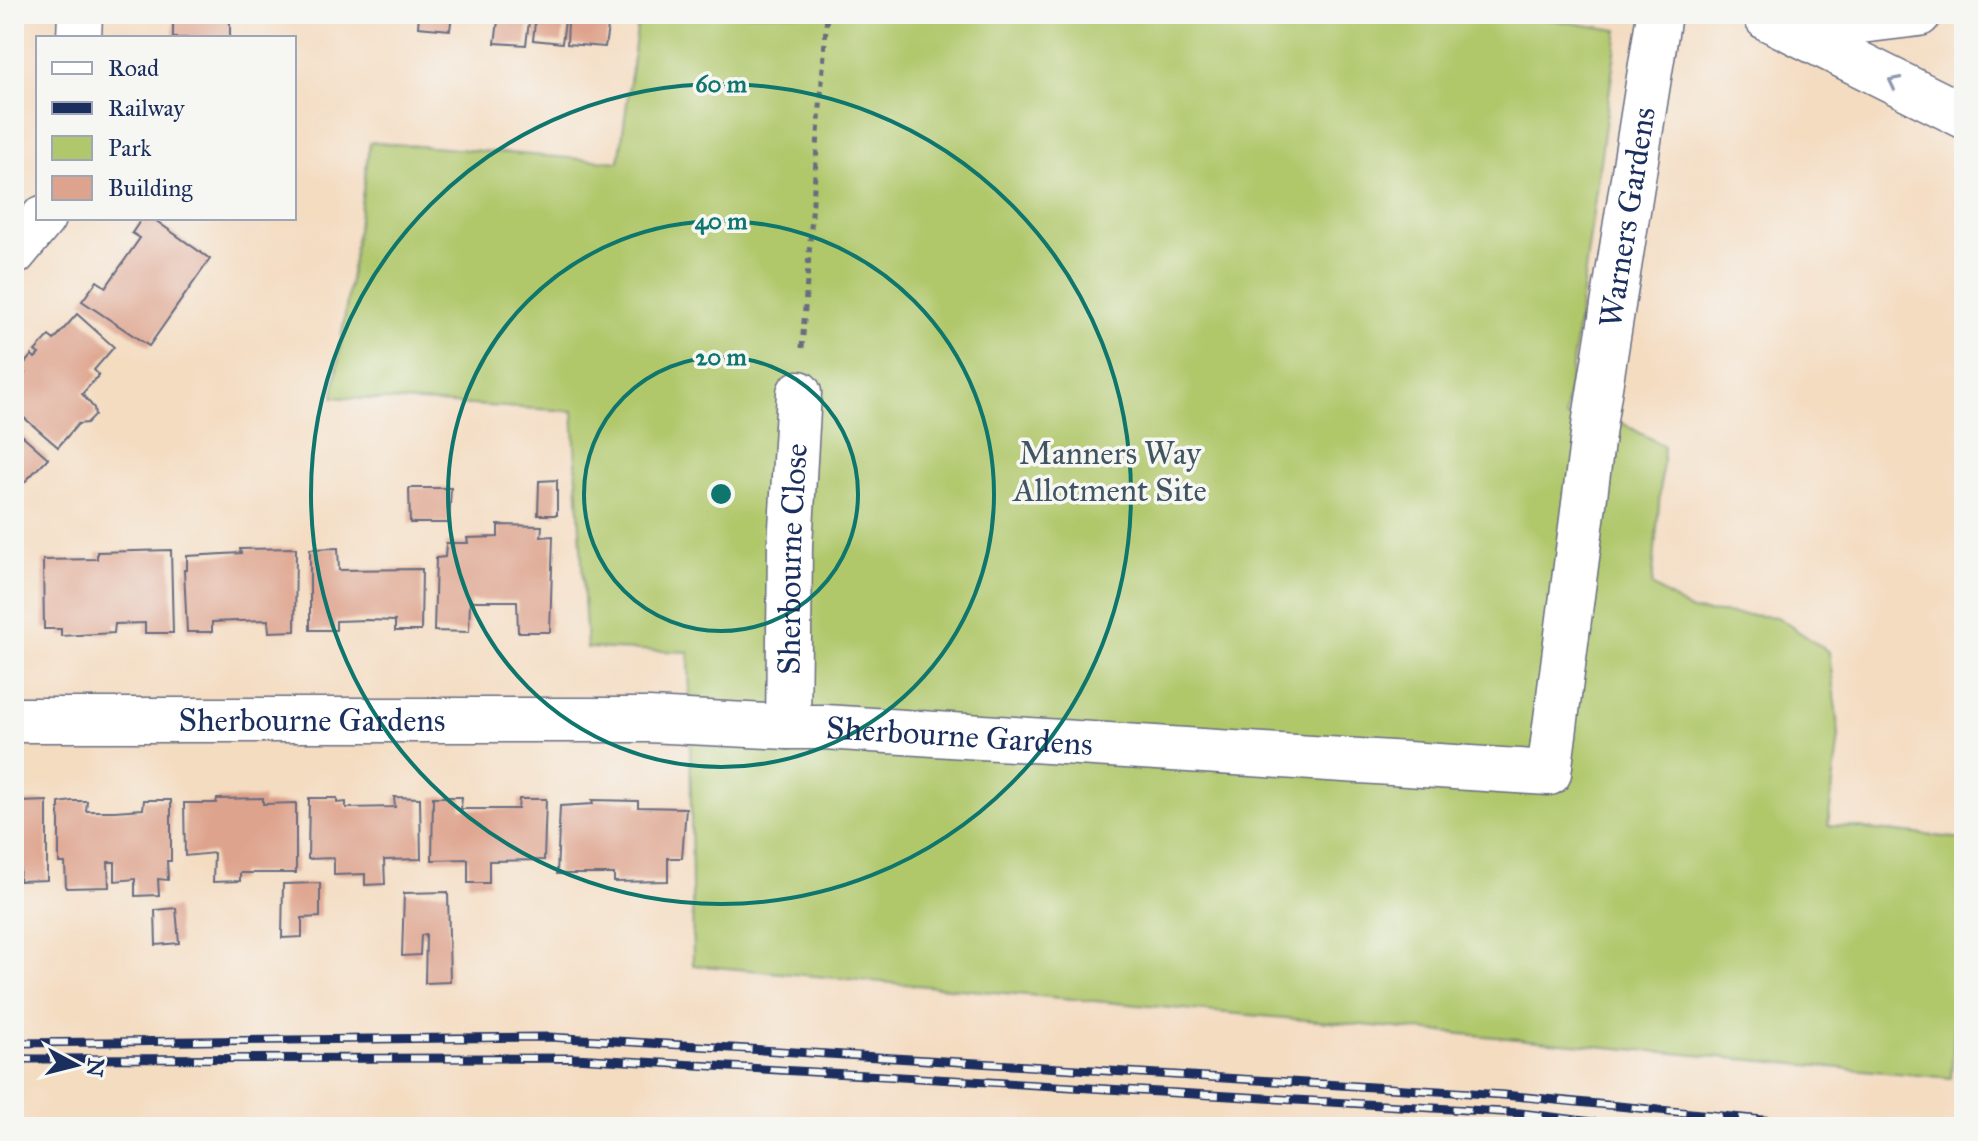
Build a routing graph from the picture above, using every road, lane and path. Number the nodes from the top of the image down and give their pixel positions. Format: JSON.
{"nodes":[{"id":1,"x":80,"y":14,"type":"edge"},
{"id":2,"x":827,"y":14,"type":"edge"},
{"id":3,"x":1659,"y":14,"type":"edge"},
{"id":4,"x":1919,"y":14,"type":"edge"},
{"id":5,"x":1757,"y":16,"type":"edge"},
{"id":6,"x":79,"y":36,"type":"edge"},
{"id":7,"x":1964,"y":116,"type":"edge"},
{"id":8,"x":41,"y":220,"type":"edge"},
{"id":9,"x":14,"y":253,"type":"edge"},
{"id":10,"x":799,"y":393,"type":"joint"},
{"id":11,"x":1595,"y":419,"type":"joint"},
{"id":12,"x":14,"y":720,"type":"edge"},
{"id":13,"x":788,"y":727,"type":"junction"}],
"edges":[{"from":1,"to":6,"type":"street"},
{"from":2,"to":10,"type":"path"},
{"from":3,"to":11,"type":"street","name":"Warners Gardens"},
{"from":4,"to":5,"type":"street"},
{"from":7,"to":5,"type":"street","one_way":true},
{"from":8,"to":9,"type":"street"},
{"from":10,"to":13,"type":"street","name":"Sherbourne Close"},
{"from":11,"to":13,"type":"street","name":"Sherbourne Gardens"},
{"from":12,"to":13,"type":"street","name":"Sherbourne Gardens"}]}
